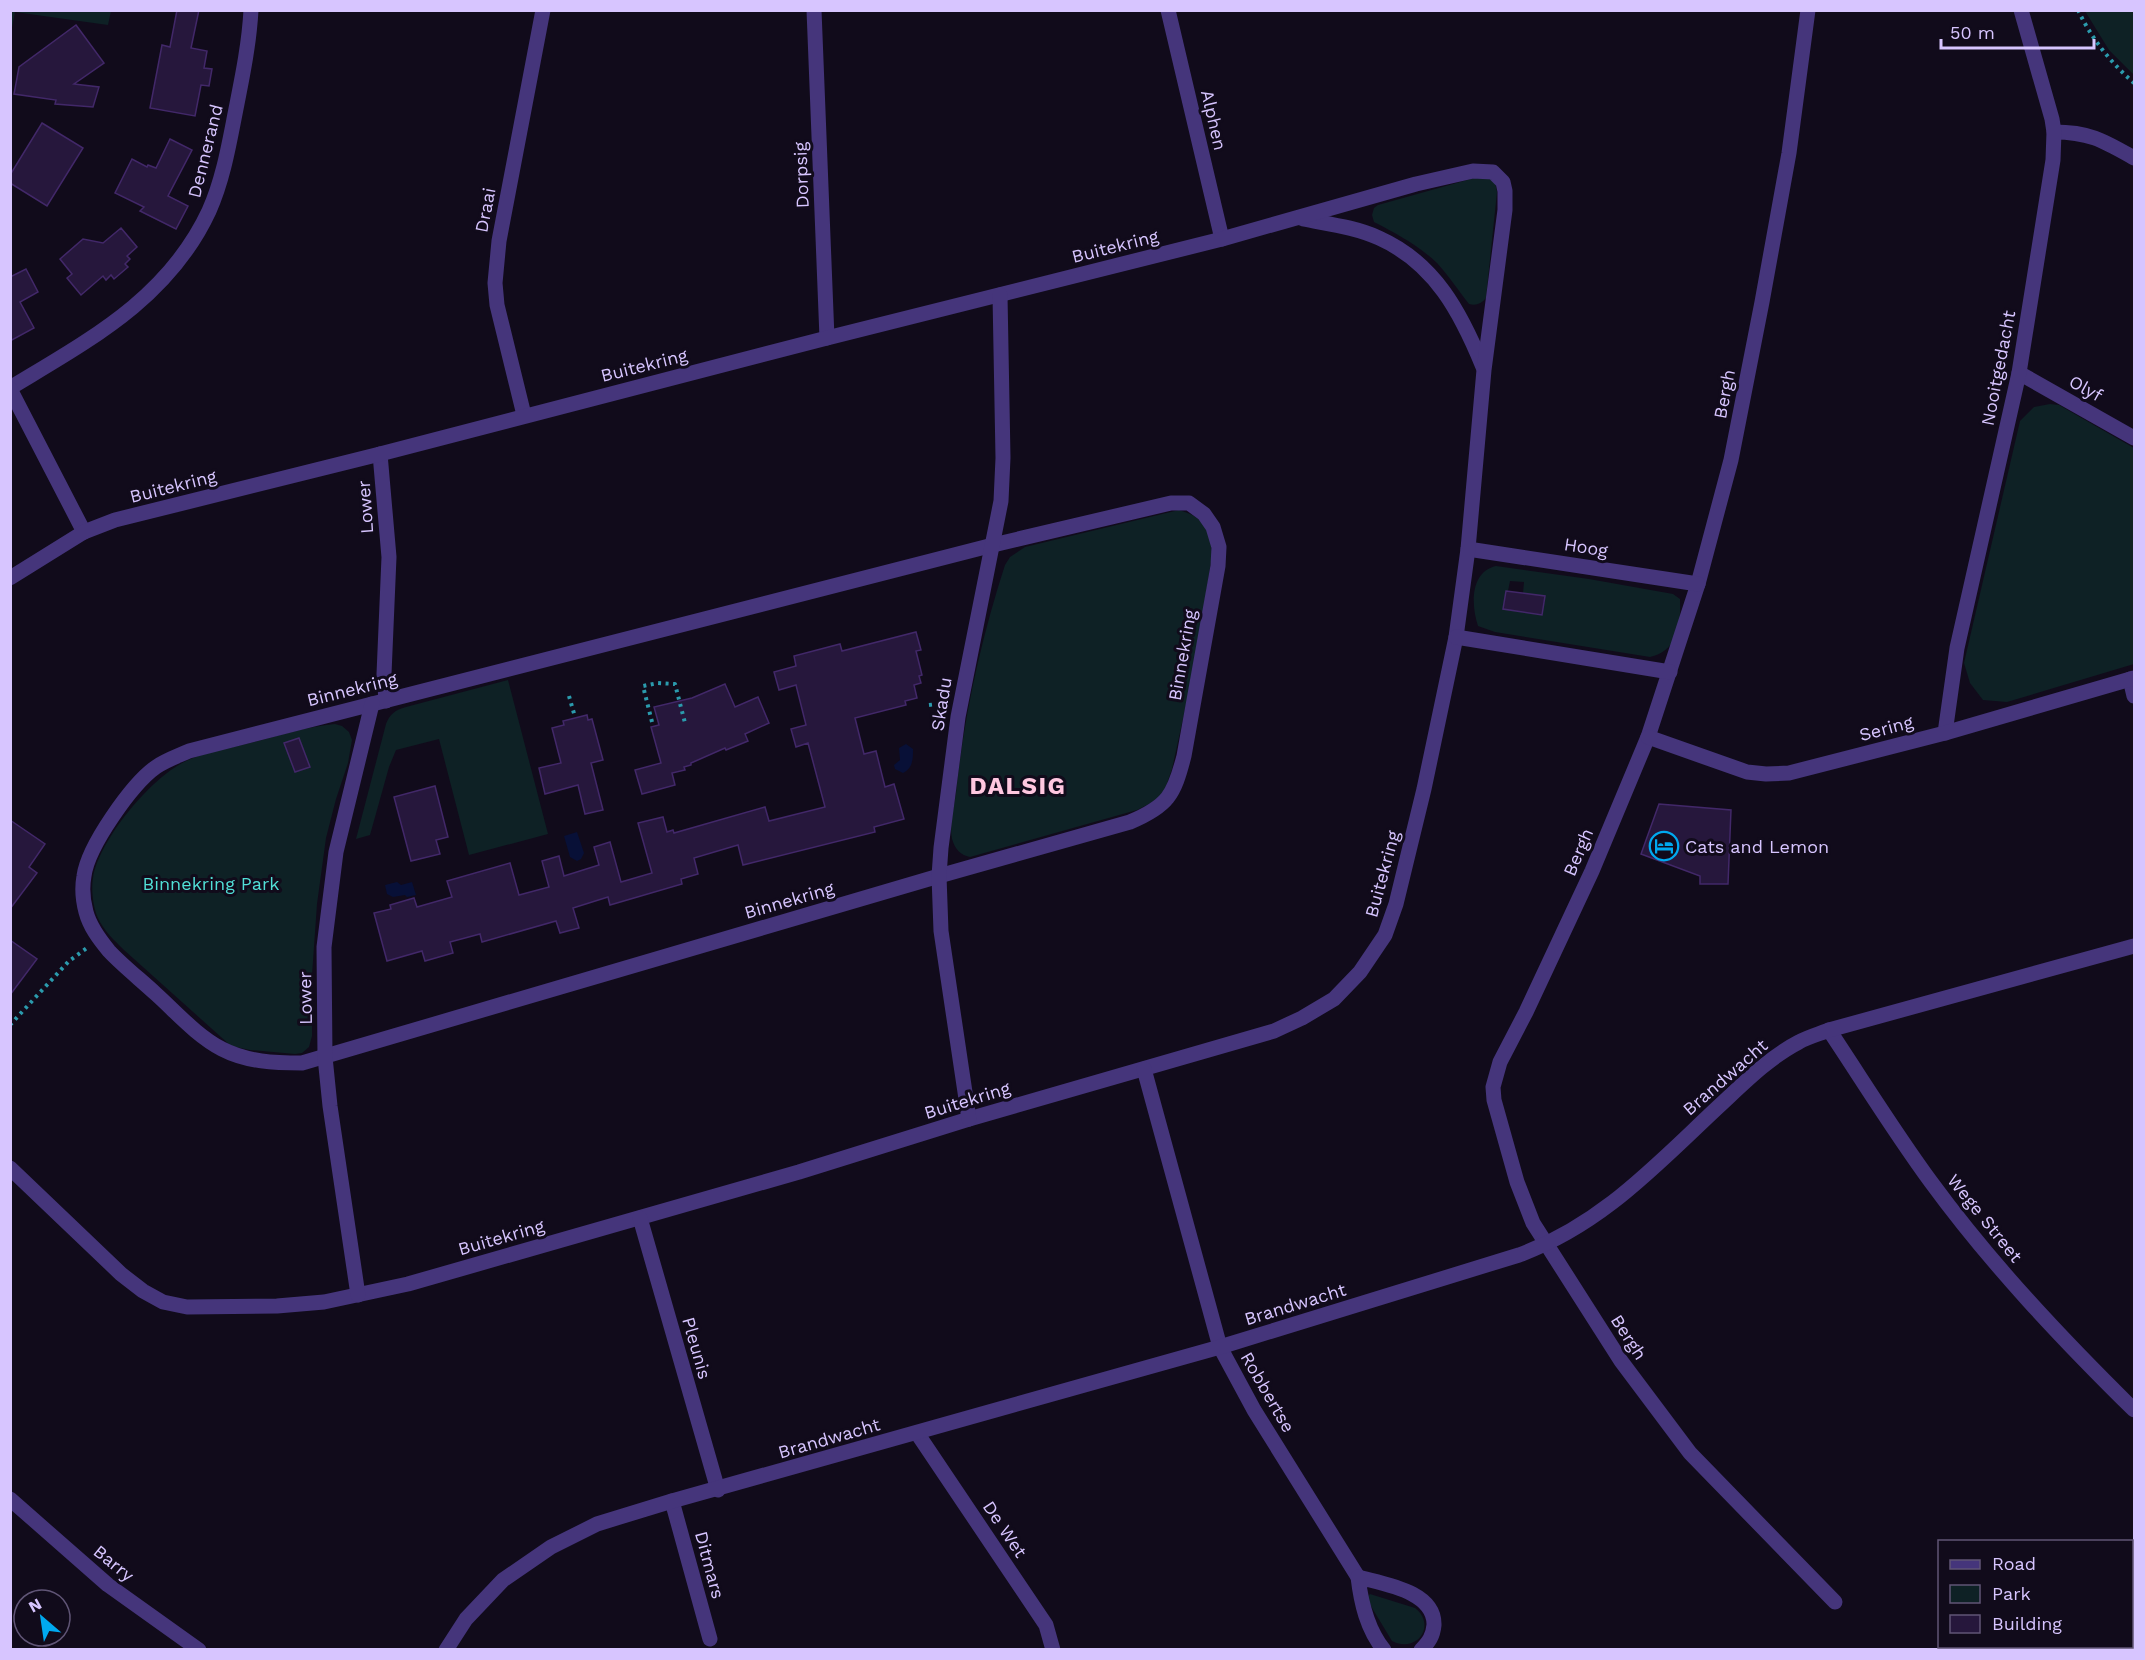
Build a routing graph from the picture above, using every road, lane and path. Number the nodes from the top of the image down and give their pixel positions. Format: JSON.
{"nodes":[{"id":1,"x":251,"y":10,"type":"edge"},
{"id":2,"x":543,"y":10,"type":"edge"},
{"id":3,"x":814,"y":10,"type":"edge"},
{"id":4,"x":1168,"y":10,"type":"edge"},
{"id":5,"x":1808,"y":10,"type":"edge"},
{"id":6,"x":2021,"y":10,"type":"edge"},
{"id":7,"x":2078,"y":10,"type":"edge"},
{"id":8,"x":2134,"y":83,"type":"edge"},
{"id":9,"x":2054,"y":132,"type":"junction"},
{"id":10,"x":2134,"y":158,"type":"edge"},
{"id":11,"x":1299,"y":219,"type":"junction"},
{"id":12,"x":1222,"y":239,"type":"junction"},
{"id":13,"x":1000,"y":295,"type":"junction"},
{"id":14,"x":828,"y":338,"type":"junction"},
{"id":15,"x":1484,"y":370,"type":"junction"},
{"id":16,"x":2019,"y":373,"type":"junction"},
{"id":17,"x":10,"y":388,"type":"edge"},
{"id":18,"x":524,"y":415,"type":"junction"},
{"id":19,"x":2134,"y":438,"type":"edge"},
{"id":20,"x":380,"y":454,"type":"junction"},
{"id":21,"x":84,"y":532,"type":"junction"},
{"id":22,"x":993,"y":545,"type":"junction"},
{"id":23,"x":1468,"y":549,"type":"junction"},
{"id":24,"x":10,"y":578,"type":"edge"},
{"id":25,"x":1698,"y":584,"type":"junction"},
{"id":26,"x":1456,"y":637,"type":"junction"},
{"id":27,"x":1670,"y":672,"type":"junction"},
{"id":28,"x":2132,"y":679,"type":"edge"},
{"id":29,"x":569,"y":696,"type":"dead end"},
{"id":30,"x":2134,"y":696,"type":"edge"},
{"id":31,"x":379,"y":703,"type":"junction"},
{"id":32,"x":574,"y":717,"type":"dead end"},
{"id":33,"x":652,"y":722,"type":"dead end"},
{"id":34,"x":685,"y":723,"type":"dead end"},
{"id":35,"x":1945,"y":733,"type":"junction"},
{"id":36,"x":1648,"y":737,"type":"junction"},
{"id":37,"x":939,"y":876,"type":"junction"},
{"id":38,"x":99,"y":938,"type":"junction"},
{"id":39,"x":2134,"y":946,"type":"edge"},
{"id":40,"x":10,"y":1025,"type":"edge"},
{"id":41,"x":1829,"y":1030,"type":"junction"},
{"id":42,"x":326,"y":1057,"type":"junction"},
{"id":43,"x":1144,"y":1070,"type":"junction"},
{"id":44,"x":969,"y":1119,"type":"junction"},
{"id":45,"x":10,"y":1168,"type":"edge"},
{"id":46,"x":640,"y":1218,"type":"junction"},
{"id":47,"x":1547,"y":1245,"type":"junction"},
{"id":48,"x":358,"y":1295,"type":"junction"},
{"id":49,"x":1220,"y":1347,"type":"junction"},
{"id":50,"x":2134,"y":1410,"type":"edge"},
{"id":51,"x":917,"y":1433,"type":"junction"},
{"id":52,"x":718,"y":1490,"type":"junction"},
{"id":53,"x":10,"y":1499,"type":"edge"},
{"id":54,"x":672,"y":1501,"type":"junction"},
{"id":55,"x":1358,"y":1577,"type":"junction"},
{"id":56,"x":1835,"y":1602,"type":"dead end"},
{"id":57,"x":710,"y":1639,"type":"dead end"},
{"id":58,"x":199,"y":1650,"type":"edge"},
{"id":59,"x":446,"y":1650,"type":"edge"},
{"id":60,"x":1053,"y":1650,"type":"edge"},
{"id":61,"x":1384,"y":1650,"type":"edge"},
{"id":62,"x":1421,"y":1650,"type":"edge"}],
"edges":[{"from":1,"to":17,"type":"street","name":"Dennerand"},
{"from":2,"to":18,"type":"street","name":"Draai"},
{"from":3,"to":14,"type":"street","name":"Dorpsig"},
{"from":4,"to":12,"type":"street","name":"Alphen"},
{"from":5,"to":25,"type":"street","name":"Bergh"},
{"from":6,"to":9,"type":"street","name":"Nooitgedacht"},
{"from":7,"to":8,"type":"path"},
{"from":9,"to":10,"type":"street"},
{"from":9,"to":16,"type":"street","name":"Nooitgedacht"},
{"from":11,"to":12,"type":"street","name":"Buitekring"},
{"from":11,"to":15,"type":"street","name":"Buitekring"},
{"from":11,"to":15,"type":"street","name":"Buitekring"},
{"from":12,"to":13,"type":"street","name":"Buitekring"},
{"from":13,"to":14,"type":"street","name":"Buitekring"},
{"from":13,"to":22,"type":"street","name":"Skadu"},
{"from":14,"to":18,"type":"street","name":"Buitekring"},
{"from":15,"to":23,"type":"street","name":"Buitekring"},
{"from":16,"to":19,"type":"street","name":"Olyf"},
{"from":16,"to":35,"type":"street","name":"Nooitgedacht"},
{"from":17,"to":21,"type":"street"},
{"from":18,"to":20,"type":"street","name":"Buitekring"},
{"from":20,"to":21,"type":"street","name":"Buitekring"},
{"from":20,"to":31,"type":"street","name":"Lower"},
{"from":21,"to":24,"type":"street","name":"Buitekring"},
{"from":22,"to":31,"type":"street","name":"Binnekring"},
{"from":22,"to":37,"type":"street","name":"Skadu"},
{"from":22,"to":37,"type":"street","name":"Binnekring"},
{"from":23,"to":25,"type":"street","name":"Hoog"},
{"from":23,"to":26,"type":"street","name":"Buitekring"},
{"from":25,"to":27,"type":"street","name":"Bergh"},
{"from":26,"to":27,"type":"street"},
{"from":26,"to":43,"type":"street","name":"Buitekring"},
{"from":27,"to":36,"type":"street","name":"Bergh"},
{"from":28,"to":30,"type":"street"},
{"from":28,"to":35,"type":"street","name":"Sering"},
{"from":29,"to":32,"type":"path"},
{"from":31,"to":38,"type":"street","name":"Binnekring"},
{"from":31,"to":42,"type":"street","name":"Lower"},
{"from":33,"to":34,"type":"path"},
{"from":35,"to":36,"type":"street","name":"Sering"},
{"from":36,"to":47,"type":"street","name":"Bergh"},
{"from":37,"to":42,"type":"street","name":"Binnekring"},
{"from":37,"to":44,"type":"street","name":"Skadu"},
{"from":38,"to":40,"type":"path"},
{"from":38,"to":42,"type":"street","name":"Binnekring"},
{"from":39,"to":41,"type":"street","name":"Brandwacht"},
{"from":41,"to":47,"type":"street","name":"Brandwacht"},
{"from":41,"to":50,"type":"street","name":"Wege Street"},
{"from":42,"to":48,"type":"street","name":"Lower"},
{"from":43,"to":44,"type":"street","name":"Buitekring"},
{"from":43,"to":49,"type":"street","name":"Robbertse"},
{"from":44,"to":46,"type":"street","name":"Buitekring"},
{"from":45,"to":48,"type":"street","name":"Buitekring"},
{"from":46,"to":48,"type":"street","name":"Buitekring"},
{"from":46,"to":52,"type":"street","name":"Pleunis"},
{"from":47,"to":49,"type":"street","name":"Brandwacht"},
{"from":47,"to":56,"type":"street","name":"Bergh"},
{"from":49,"to":51,"type":"street","name":"Brandwacht"},
{"from":49,"to":55,"type":"street","name":"Robbertse"},
{"from":51,"to":52,"type":"street","name":"Brandwacht"},
{"from":51,"to":60,"type":"street","name":"De Wet"},
{"from":52,"to":54,"type":"street","name":"Brandwacht"},
{"from":53,"to":58,"type":"street","name":"Barry"},
{"from":54,"to":57,"type":"street","name":"Ditmars"},
{"from":54,"to":59,"type":"street","name":"Brandwacht"},
{"from":55,"to":61,"type":"street","name":"Robbertse"},
{"from":55,"to":62,"type":"street"}]}
